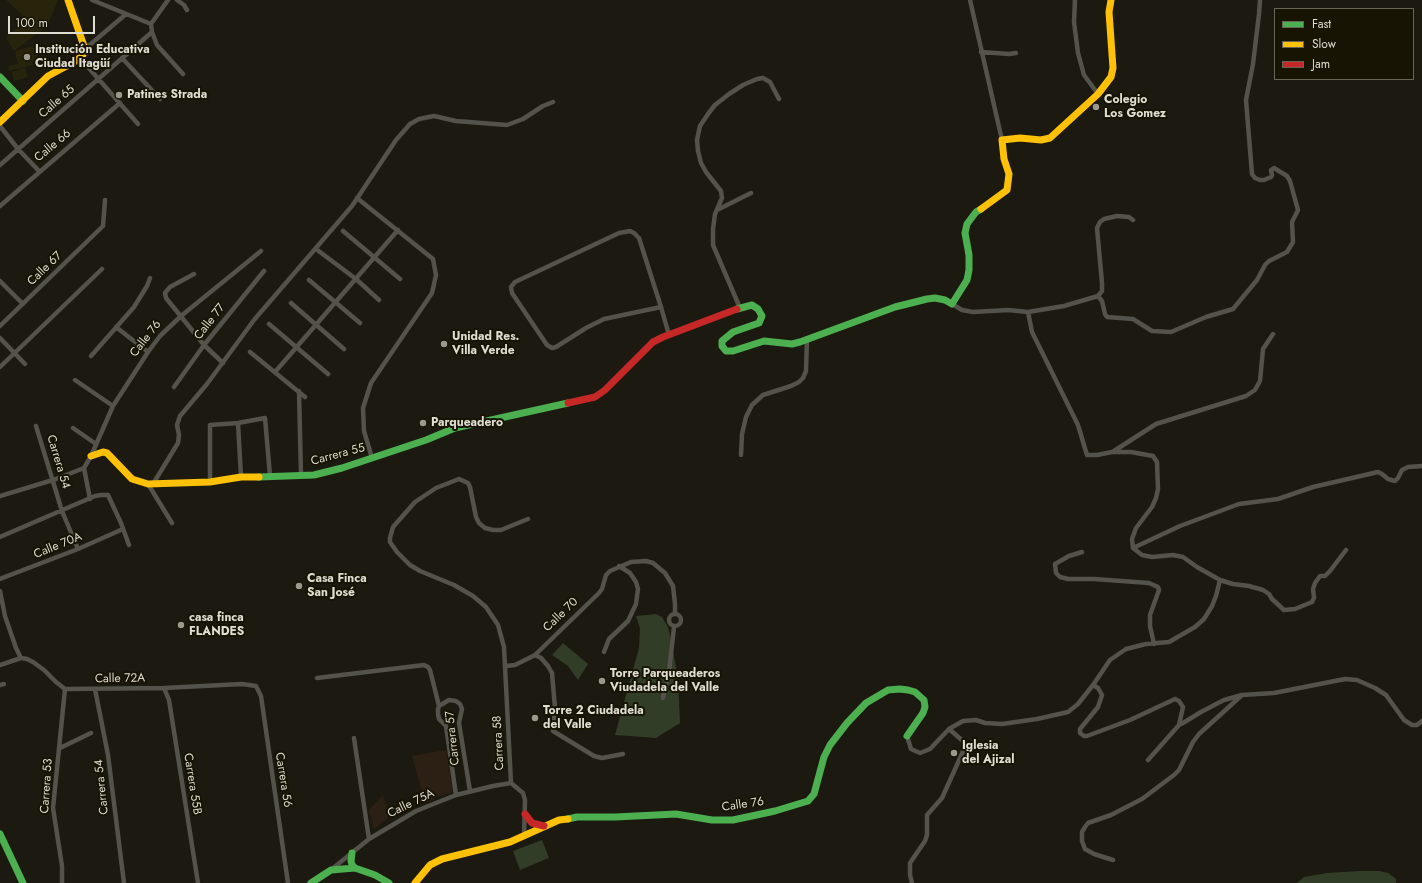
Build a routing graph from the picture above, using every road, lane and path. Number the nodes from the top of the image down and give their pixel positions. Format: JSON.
{"nodes":[{"id":1,"x":68,"y":0,"type":"edge"},
{"id":2,"x":92,"y":0,"type":"edge"},
{"id":3,"x":168,"y":0,"type":"edge"},
{"id":4,"x":177,"y":0,"type":"edge"},
{"id":5,"x":970,"y":0,"type":"edge"},
{"id":6,"x":1075,"y":0,"type":"edge"},
{"id":7,"x":1111,"y":0,"type":"edge"},
{"id":8,"x":1260,"y":0,"type":"edge"},
{"id":9,"x":187,"y":10,"type":"dead end"},
{"id":10,"x":126,"y":14,"type":"junction"},
{"id":11,"x":151,"y":24,"type":"junction"},
{"id":12,"x":152,"y":32,"type":"junction"},
{"id":13,"x":85,"y":49,"type":"junction"},
{"id":14,"x":981,"y":52,"type":"junction"},
{"id":15,"x":1016,"y":53,"type":"dead end"},
{"id":16,"x":80,"y":58,"type":"junction"},
{"id":17,"x":122,"y":58,"type":"junction"},
{"id":18,"x":183,"y":74,"type":"dead end"},
{"id":19,"x":0,"y":77,"type":"edge"},
{"id":20,"x":99,"y":79,"type":"junction"},
{"id":21,"x":1098,"y":94,"type":"junction"},
{"id":22,"x":160,"y":99,"type":"dead end"},
{"id":23,"x":779,"y":99,"type":"dead end"},
{"id":24,"x":23,"y":101,"type":"junction"},
{"id":25,"x":553,"y":102,"type":"dead end"},
{"id":26,"x":120,"y":103,"type":"junction"},
{"id":27,"x":0,"y":122,"type":"edge"},
{"id":28,"x":138,"y":124,"type":"dead end"},
{"id":29,"x":0,"y":126,"type":"edge"},
{"id":30,"x":1002,"y":140,"type":"junction"},
{"id":31,"x":18,"y":149,"type":"junction"},
{"id":32,"x":0,"y":165,"type":"edge"},
{"id":33,"x":39,"y":171,"type":"junction"},
{"id":34,"x":751,"y":193,"type":"dead end"},
{"id":35,"x":357,"y":198,"type":"junction"},
{"id":36,"x":105,"y":200,"type":"dead end"},
{"id":37,"x":0,"y":206,"type":"edge"},
{"id":38,"x":717,"y":210,"type":"junction"},
{"id":39,"x":1133,"y":220,"type":"dead end"},
{"id":40,"x":398,"y":230,"type":"junction"},
{"id":41,"x":343,"y":231,"type":"dead end"},
{"id":42,"x":316,"y":249,"type":"junction"},
{"id":43,"x":261,"y":251,"type":"dead end"},
{"id":44,"x":374,"y":257,"type":"junction"},
{"id":45,"x":102,"y":269,"type":"dead end"},
{"id":46,"x":264,"y":271,"type":"dead end"},
{"id":47,"x":194,"y":274,"type":"dead end"},
{"id":48,"x":150,"y":278,"type":"dead end"},
{"id":49,"x":356,"y":279,"type":"junction"},
{"id":50,"x":400,"y":279,"type":"dead end"},
{"id":51,"x":309,"y":280,"type":"dead end"},
{"id":52,"x":0,"y":281,"type":"edge"},
{"id":53,"x":1098,"y":296,"type":"junction"},
{"id":54,"x":379,"y":300,"type":"dead end"},
{"id":55,"x":291,"y":302,"type":"dead end"},
{"id":56,"x":335,"y":303,"type":"junction"},
{"id":57,"x":23,"y":304,"type":"junction"},
{"id":58,"x":952,"y":304,"type":"junction"},
{"id":59,"x":662,"y":307,"type":"junction"},
{"id":60,"x":740,"y":308,"type":"junction"},
{"id":61,"x":1028,"y":312,"type":"junction"},
{"id":62,"x":180,"y":316,"type":"junction"},
{"id":63,"x":269,"y":324,"type":"dead end"},
{"id":64,"x":360,"y":324,"type":"dead end"},
{"id":65,"x":316,"y":325,"type":"junction"},
{"id":66,"x":0,"y":326,"type":"edge"},
{"id":67,"x":116,"y":326,"type":"junction"},
{"id":68,"x":1273,"y":334,"type":"dead end"},
{"id":69,"x":669,"y":335,"type":"junction"},
{"id":70,"x":0,"y":338,"type":"edge"},
{"id":71,"x":807,"y":340,"type":"junction"},
{"id":72,"x":204,"y":345,"type":"junction"},
{"id":73,"x":297,"y":347,"type":"junction"},
{"id":74,"x":344,"y":349,"type":"dead end"},
{"id":75,"x":148,"y":352,"type":"junction"},
{"id":76,"x":250,"y":352,"type":"dead end"},
{"id":77,"x":14,"y":353,"type":"junction"},
{"id":78,"x":91,"y":356,"type":"dead end"},
{"id":79,"x":223,"y":363,"type":"junction"},
{"id":80,"x":25,"y":364,"type":"dead end"},
{"id":81,"x":0,"y":367,"type":"edge"},
{"id":82,"x":275,"y":372,"type":"junction"},
{"id":83,"x":328,"y":374,"type":"dead end"},
{"id":84,"x":75,"y":380,"type":"dead end"},
{"id":85,"x":174,"y":387,"type":"dead end"},
{"id":86,"x":298,"y":391,"type":"junction"},
{"id":87,"x":305,"y":397,"type":"dead end"},
{"id":88,"x":113,"y":406,"type":"junction"},
{"id":89,"x":238,"y":423,"type":"junction"},
{"id":90,"x":36,"y":426,"type":"dead end"},
{"id":91,"x":73,"y":428,"type":"dead end"},
{"id":92,"x":96,"y":444,"type":"junction"},
{"id":93,"x":1112,"y":452,"type":"junction"},
{"id":94,"x":742,"y":455,"type":"dead end"},
{"id":95,"x":91,"y":456,"type":"junction"},
{"id":96,"x":372,"y":458,"type":"junction"},
{"id":97,"x":1422,"y":466,"type":"edge"},
{"id":98,"x":84,"y":468,"type":"junction"},
{"id":99,"x":301,"y":475,"type":"junction"},
{"id":100,"x":270,"y":476,"type":"junction"},
{"id":101,"x":241,"y":477,"type":"junction"},
{"id":102,"x":53,"y":479,"type":"junction"},
{"id":103,"x":210,"y":482,"type":"junction"},
{"id":104,"x":151,"y":484,"type":"junction"},
{"id":105,"x":0,"y":496,"type":"edge"},
{"id":106,"x":90,"y":499,"type":"junction"},
{"id":107,"x":62,"y":511,"type":"junction"},
{"id":108,"x":528,"y":519,"type":"dead end"},
{"id":109,"x":172,"y":523,"type":"dead end"},
{"id":110,"x":123,"y":529,"type":"junction"},
{"id":111,"x":0,"y":537,"type":"edge"},
{"id":112,"x":128,"y":545,"type":"dead end"},
{"id":113,"x":1133,"y":548,"type":"junction"},
{"id":114,"x":78,"y":549,"type":"junction"},
{"id":115,"x":1346,"y":550,"type":"dead end"},
{"id":116,"x":1082,"y":552,"type":"dead end"},
{"id":117,"x":619,"y":566,"type":"junction"},
{"id":118,"x":0,"y":579,"type":"edge"},
{"id":119,"x":1220,"y":580,"type":"junction"},
{"id":120,"x":0,"y":591,"type":"edge"},
{"id":121,"x":675,"y":614,"type":"junction"},
{"id":122,"x":674,"y":627,"type":"junction"},
{"id":123,"x":1154,"y":644,"type":"junction"},
{"id":124,"x":604,"y":652,"type":"dead end"},
{"id":125,"x":535,"y":655,"type":"junction"},
{"id":126,"x":21,"y":658,"type":"junction"},
{"id":127,"x":0,"y":665,"type":"edge"},
{"id":128,"x":506,"y":666,"type":"junction"},
{"id":129,"x":317,"y":678,"type":"dead end"},
{"id":130,"x":252,"y":685,"type":"joint"},
{"id":131,"x":1093,"y":685,"type":"junction"},
{"id":132,"x":164,"y":688,"type":"junction"},
{"id":133,"x":65,"y":689,"type":"junction"},
{"id":134,"x":95,"y":689,"type":"junction"},
{"id":135,"x":1242,"y":695,"type":"junction"},
{"id":136,"x":663,"y":698,"type":"dead end"},
{"id":137,"x":439,"y":706,"type":"junction"},
{"id":138,"x":1422,"y":721,"type":"edge"},
{"id":139,"x":1178,"y":725,"type":"junction"},
{"id":140,"x":949,"y":729,"type":"junction"},
{"id":141,"x":92,"y":733,"type":"dead end"},
{"id":142,"x":907,"y":736,"type":"joint"},
{"id":143,"x":354,"y":738,"type":"dead end"},
{"id":144,"x":60,"y":748,"type":"junction"},
{"id":145,"x":623,"y":754,"type":"dead end"},
{"id":146,"x":1148,"y":760,"type":"dead end"},
{"id":147,"x":511,"y":783,"type":"junction"},
{"id":148,"x":470,"y":791,"type":"junction"},
{"id":149,"x":456,"y":795,"type":"junction"},
{"id":150,"x":525,"y":811,"type":"junction"},
{"id":151,"x":544,"y":826,"type":"junction"},
{"id":152,"x":0,"y":834,"type":"edge"},
{"id":153,"x":524,"y":837,"type":"junction"},
{"id":154,"x":369,"y":839,"type":"junction"},
{"id":155,"x":352,"y":853,"type":"junction"},
{"id":156,"x":1113,"y":860,"type":"dead end"},
{"id":157,"x":355,"y":868,"type":"junction"},
{"id":158,"x":331,"y":870,"type":"junction"},
{"id":159,"x":23,"y":883,"type":"edge"},
{"id":160,"x":62,"y":883,"type":"edge"},
{"id":161,"x":124,"y":883,"type":"edge"},
{"id":162,"x":198,"y":883,"type":"edge"},
{"id":163,"x":288,"y":883,"type":"edge"},
{"id":164,"x":311,"y":883,"type":"edge"},
{"id":165,"x":389,"y":883,"type":"edge"},
{"id":166,"x":415,"y":883,"type":"edge"},
{"id":167,"x":912,"y":883,"type":"edge"}],
"edges":[{"from":1,"to":13,"type":"street"},
{"from":2,"to":10,"type":"street"},
{"from":3,"to":11,"type":"street"},
{"from":4,"to":9,"type":"street"},
{"from":5,"to":14,"type":"street"},
{"from":6,"to":21,"type":"street"},
{"from":7,"to":21,"type":"street"},
{"from":8,"to":53,"type":"street"},
{"from":10,"to":11,"type":"street"},
{"from":10,"to":13,"type":"street"},
{"from":11,"to":12,"type":"street"},
{"from":12,"to":17,"type":"street","name":"Calle 65"},
{"from":12,"to":18,"type":"street"},
{"from":13,"to":16,"type":"street"},
{"from":14,"to":15,"type":"street"},
{"from":14,"to":30,"type":"street"},
{"from":16,"to":20,"type":"street"},
{"from":16,"to":24,"type":"street"},
{"from":17,"to":20,"type":"street","name":"Calle 65"},
{"from":17,"to":22,"type":"street"},
{"from":19,"to":24,"type":"street"},
{"from":20,"to":26,"type":"street"},
{"from":20,"to":31,"type":"street","name":"Calle 65"},
{"from":21,"to":30,"type":"street"},
{"from":23,"to":38,"type":"street"},
{"from":24,"to":27,"type":"street"},
{"from":25,"to":35,"type":"street"},
{"from":26,"to":28,"type":"street"},
{"from":26,"to":33,"type":"street","name":"Calle 66"},
{"from":29,"to":31,"type":"street"},
{"from":30,"to":58,"type":"street"},
{"from":31,"to":32,"type":"street","name":"Calle 65"},
{"from":31,"to":33,"type":"street"},
{"from":33,"to":37,"type":"street","name":"Calle 66"},
{"from":34,"to":38,"type":"street"},
{"from":35,"to":40,"type":"street"},
{"from":35,"to":42,"type":"street"},
{"from":36,"to":57,"type":"street","name":"Calle 67"},
{"from":38,"to":60,"type":"street"},
{"from":39,"to":53,"type":"street"},
{"from":40,"to":44,"type":"street"},
{"from":40,"to":96,"type":"street"},
{"from":41,"to":44,"type":"street"},
{"from":42,"to":49,"type":"street"},
{"from":42,"to":79,"type":"street"},
{"from":43,"to":62,"type":"street","name":"Calle 76"},
{"from":44,"to":49,"type":"street"},
{"from":44,"to":50,"type":"street"},
{"from":45,"to":77,"type":"street"},
{"from":46,"to":72,"type":"street","name":"Calle 77"},
{"from":47,"to":62,"type":"street"},
{"from":48,"to":67,"type":"street"},
{"from":49,"to":54,"type":"street"},
{"from":49,"to":56,"type":"street"},
{"from":51,"to":56,"type":"street"},
{"from":52,"to":57,"type":"street"},
{"from":53,"to":61,"type":"street"},
{"from":55,"to":65,"type":"street"},
{"from":56,"to":64,"type":"street"},
{"from":56,"to":65,"type":"street"},
{"from":57,"to":66,"type":"street","name":"Calle 67"},
{"from":58,"to":61,"type":"street"},
{"from":58,"to":71,"type":"street"},
{"from":59,"to":59,"type":"street"},
{"from":59,"to":69,"type":"street"},
{"from":60,"to":69,"type":"street"},
{"from":60,"to":71,"type":"street"},
{"from":61,"to":93,"type":"street"},
{"from":62,"to":72,"type":"street"},
{"from":62,"to":75,"type":"street","name":"Calle 76"},
{"from":63,"to":73,"type":"street"},
{"from":65,"to":73,"type":"street"},
{"from":65,"to":74,"type":"street"},
{"from":67,"to":75,"type":"street"},
{"from":67,"to":78,"type":"street"},
{"from":68,"to":93,"type":"street"},
{"from":69,"to":96,"type":"street","name":"Carrera 55"},
{"from":70,"to":77,"type":"street"},
{"from":71,"to":94,"type":"street"},
{"from":72,"to":79,"type":"street"},
{"from":72,"to":85,"type":"street","name":"Calle 77"},
{"from":73,"to":82,"type":"street"},
{"from":73,"to":83,"type":"street"},
{"from":75,"to":88,"type":"street","name":"Calle 76"},
{"from":76,"to":82,"type":"street"},
{"from":77,"to":80,"type":"street"},
{"from":77,"to":81,"type":"street"},
{"from":79,"to":104,"type":"street"},
{"from":82,"to":86,"type":"street"},
{"from":84,"to":88,"type":"street"},
{"from":86,"to":87,"type":"street"},
{"from":86,"to":99,"type":"street"},
{"from":88,"to":92,"type":"street","name":"Calle 76"},
{"from":89,"to":100,"type":"street"},
{"from":89,"to":101,"type":"street"},
{"from":89,"to":103,"type":"street"},
{"from":90,"to":102,"type":"street","name":"Carrera 54"},
{"from":91,"to":92,"type":"street"},
{"from":92,"to":95,"type":"street","name":"Calle 76"},
{"from":93,"to":113,"type":"street"},
{"from":95,"to":98,"type":"street","name":"Calle 76"},
{"from":95,"to":104,"type":"street","name":"Carrera 55"},
{"from":96,"to":99,"type":"street","name":"Carrera 55"},
{"from":97,"to":113,"type":"street"},
{"from":98,"to":102,"type":"street"},
{"from":98,"to":106,"type":"street"},
{"from":99,"to":100,"type":"street","name":"Carrera 55"},
{"from":100,"to":101,"type":"street","name":"Carrera 55"},
{"from":101,"to":103,"type":"street","name":"Carrera 55"},
{"from":102,"to":105,"type":"street"},
{"from":102,"to":107,"type":"street","name":"Carrera 54"},
{"from":103,"to":104,"type":"street","name":"Carrera 55"},
{"from":104,"to":109,"type":"street"},
{"from":106,"to":107,"type":"street"},
{"from":106,"to":110,"type":"street"},
{"from":107,"to":111,"type":"street"},
{"from":107,"to":114,"type":"street","name":"Carrera 54"},
{"from":108,"to":128,"type":"street","name":"Carrera 58"},
{"from":110,"to":112,"type":"street"},
{"from":110,"to":114,"type":"street","name":"Calle 70A"},
{"from":113,"to":119,"type":"street"},
{"from":114,"to":118,"type":"street","name":"Calle 70A"},
{"from":115,"to":119,"type":"street"},
{"from":116,"to":123,"type":"street"},
{"from":117,"to":121,"type":"street"},
{"from":117,"to":124,"type":"street"},
{"from":117,"to":125,"type":"street","name":"Calle 70"},
{"from":119,"to":123,"type":"street"},
{"from":120,"to":126,"type":"street"},
{"from":121,"to":122,"type":"street"},
{"from":121,"to":122,"type":"street"},
{"from":122,"to":136,"type":"street"},
{"from":123,"to":131,"type":"street"},
{"from":125,"to":128,"type":"street","name":"Calle 70"},
{"from":125,"to":145,"type":"street"},
{"from":126,"to":127,"type":"street"},
{"from":126,"to":133,"type":"street"},
{"from":128,"to":147,"type":"street","name":"Carrera 58"},
{"from":129,"to":137,"type":"street"},
{"from":130,"to":132,"type":"street","name":"Calle 72A"},
{"from":130,"to":163,"type":"street","name":"Carrera 56"},
{"from":131,"to":139,"type":"street"},
{"from":131,"to":140,"type":"street"},
{"from":132,"to":134,"type":"street","name":"Calle 72A"},
{"from":132,"to":162,"type":"street","name":"Carrera 55B"},
{"from":133,"to":134,"type":"street","name":"Calle 72A"},
{"from":133,"to":144,"type":"street","name":"Carrera 53"},
{"from":134,"to":161,"type":"street","name":"Carrera 54"},
{"from":135,"to":138,"type":"street"},
{"from":135,"to":139,"type":"street"},
{"from":135,"to":156,"type":"street"},
{"from":137,"to":148,"type":"street","name":"Carrera 57"},
{"from":137,"to":149,"type":"street","name":"Carrera 57"},
{"from":139,"to":146,"type":"street"},
{"from":140,"to":142,"type":"street","name":"Calle 76"},
{"from":140,"to":167,"type":"street"},
{"from":141,"to":144,"type":"street"},
{"from":142,"to":151,"type":"street","name":"Calle 76"},
{"from":143,"to":154,"type":"street"},
{"from":144,"to":160,"type":"street","name":"Carrera 53"},
{"from":147,"to":148,"type":"street","name":"Calle 75A"},
{"from":147,"to":150,"type":"street","name":"Carrera 58"},
{"from":148,"to":149,"type":"street","name":"Calle 75A"},
{"from":149,"to":154,"type":"street","name":"Calle 75A"},
{"from":150,"to":151,"type":"street"},
{"from":150,"to":153,"type":"street","name":"Carrera 58"},
{"from":151,"to":153,"type":"street","name":"Calle 76"},
{"from":152,"to":159,"type":"street"},
{"from":153,"to":166,"type":"street","name":"Calle 76"},
{"from":154,"to":155,"type":"street","name":"Calle 75A"},
{"from":155,"to":157,"type":"street"},
{"from":155,"to":158,"type":"street","name":"Calle 75A"},
{"from":157,"to":158,"type":"street"},
{"from":157,"to":165,"type":"street"},
{"from":158,"to":164,"type":"street"}]}
